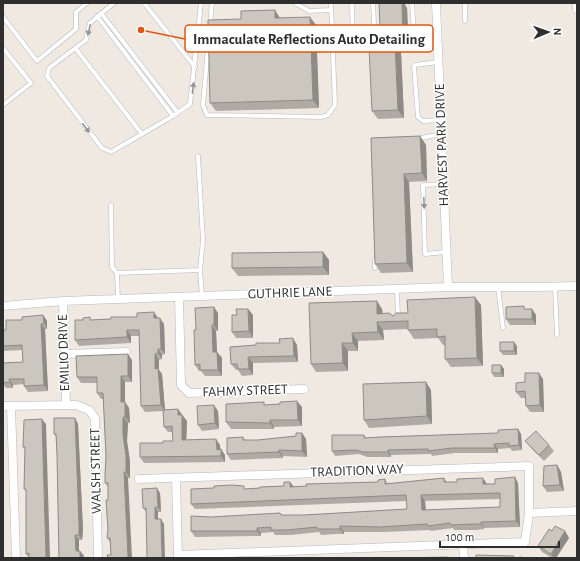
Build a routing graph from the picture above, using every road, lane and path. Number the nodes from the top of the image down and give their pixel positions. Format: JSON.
{"nodes":[{"id":1,"x":87,"y":3,"type":"edge"},
{"id":2,"x":114,"y":3,"type":"edge"},
{"id":3,"x":144,"y":3,"type":"edge"},
{"id":4,"x":201,"y":3,"type":"edge"},
{"id":5,"x":212,"y":3,"type":"edge"},
{"id":6,"x":295,"y":3,"type":"edge"},
{"id":7,"x":331,"y":3,"type":"edge"},
{"id":8,"x":352,"y":3,"type":"edge"},
{"id":9,"x":373,"y":3,"type":"edge"},
{"id":10,"x":412,"y":3,"type":"edge"},
{"id":11,"x":436,"y":3,"type":"edge"},
{"id":12,"x":465,"y":3,"type":"edge"},
{"id":13,"x":577,"y":3,"type":"edge"},
{"id":14,"x":577,"y":9,"type":"edge"},
{"id":15,"x":331,"y":10,"type":"junction"},
{"id":16,"x":99,"y":15,"type":"junction"},
{"id":17,"x":3,"y":17,"type":"edge"},
{"id":18,"x":466,"y":21,"type":"dead end"},
{"id":19,"x":438,"y":46,"type":"junction"},
{"id":20,"x":3,"y":48,"type":"edge"},
{"id":21,"x":76,"y":49,"type":"junction"},
{"id":22,"x":438,"y":62,"type":"junction"},
{"id":23,"x":195,"y":67,"type":"junction"},
{"id":24,"x":3,"y":105,"type":"edge"},
{"id":25,"x":178,"y":113,"type":"junction"},
{"id":26,"x":173,"y":116,"type":"junction"},
{"id":27,"x":441,"y":120,"type":"junction"},
{"id":28,"x":142,"y":134,"type":"junction"},
{"id":29,"x":441,"y":134,"type":"junction"},
{"id":30,"x":410,"y":139,"type":"edge"},
{"id":31,"x":198,"y":156,"type":"dead end"},
{"id":32,"x":443,"y":184,"type":"junction"},
{"id":33,"x":111,"y":205,"type":"dead end"},
{"id":34,"x":375,"y":252,"type":"edge"},
{"id":35,"x":446,"y":252,"type":"junction"},
{"id":36,"x":375,"y":268,"type":"edge"},
{"id":37,"x":200,"y":270,"type":"junction"},
{"id":38,"x":117,"y":273,"type":"junction"},
{"id":39,"x":577,"y":286,"type":"edge"},
{"id":40,"x":448,"y":287,"type":"junction"},
{"id":41,"x":498,"y":287,"type":"junction"},
{"id":42,"x":555,"y":287,"type":"junction"},
{"id":43,"x":397,"y":288,"type":"junction"},
{"id":44,"x":202,"y":296,"type":"junction"},
{"id":45,"x":179,"y":297,"type":"junction"},
{"id":46,"x":118,"y":299,"type":"junction"},
{"id":47,"x":63,"y":301,"type":"junction"},
{"id":48,"x":3,"y":306,"type":"edge"},
{"id":49,"x":398,"y":321,"type":"edge"},
{"id":50,"x":503,"y":328,"type":"dead end"},
{"id":51,"x":557,"y":335,"type":"dead end"},
{"id":52,"x":126,"y":352,"type":"dead end"},
{"id":53,"x":64,"y":354,"type":"junction"},
{"id":54,"x":304,"y":389,"type":"dead end"},
{"id":55,"x":66,"y":405,"type":"junction"},
{"id":56,"x":7,"y":406,"type":"edge"},
{"id":57,"x":176,"y":478,"type":"junction"},
{"id":58,"x":139,"y":479,"type":"dead end"},
{"id":59,"x":577,"y":511,"type":"edge"},
{"id":60,"x":530,"y":512,"type":"junction"},
{"id":61,"x":463,"y":544,"type":"junction"},
{"id":62,"x":178,"y":557,"type":"edge"},
{"id":63,"x":16,"y":558,"type":"edge"},
{"id":64,"x":98,"y":558,"type":"edge"},
{"id":65,"x":464,"y":558,"type":"edge"}],
"edges":[{"from":1,"to":17,"type":"lane"},
{"from":2,"to":16,"type":"lane"},
{"from":3,"to":23,"type":"lane"},
{"from":4,"to":23,"type":"lane"},
{"from":5,"to":15,"type":"lane"},
{"from":6,"to":15,"type":"lane"},
{"from":7,"to":15,"type":"lane"},
{"from":8,"to":9,"type":"lane"},
{"from":10,"to":19,"type":"lane"},
{"from":11,"to":19,"type":"street","name":"HARVEST PARK DRIVE"},
{"from":12,"to":18,"type":"lane"},
{"from":13,"to":14,"type":"street"},
{"from":16,"to":21,"type":"lane","one_way":true},
{"from":16,"to":25,"type":"lane"},
{"from":16,"to":26,"type":"lane"},
{"from":19,"to":22,"type":"street","name":"HARVEST PARK DRIVE"},
{"from":20,"to":24,"type":"lane"},
{"from":21,"to":28,"type":"lane"},
{"from":21,"to":28,"type":"lane","one_way":true},
{"from":22,"to":27,"type":"street","name":"HARVEST PARK DRIVE"},
{"from":22,"to":27,"type":"lane"},
{"from":25,"to":23,"type":"lane","one_way":true},
{"from":25,"to":26,"type":"lane"},
{"from":26,"to":28,"type":"lane"},
{"from":27,"to":29,"type":"street","name":"HARVEST PARK DRIVE"},
{"from":29,"to":30,"type":"lane"},
{"from":29,"to":32,"type":"street","name":"HARVEST PARK DRIVE"},
{"from":31,"to":37,"type":"lane"},
{"from":32,"to":35,"type":"street","name":"HARVEST PARK DRIVE"},
{"from":32,"to":35,"type":"lane","one_way":true},
{"from":33,"to":38,"type":"lane"},
{"from":34,"to":36,"type":"lane"},
{"from":35,"to":40,"type":"street","name":"HARVEST PARK DRIVE"},
{"from":37,"to":38,"type":"lane"},
{"from":37,"to":44,"type":"lane"},
{"from":38,"to":46,"type":"lane"},
{"from":39,"to":42,"type":"street","name":"GUTHRIE LANE"},
{"from":40,"to":41,"type":"street","name":"GUTHRIE LANE"},
{"from":40,"to":43,"type":"street","name":"GUTHRIE LANE"},
{"from":41,"to":42,"type":"street","name":"GUTHRIE LANE"},
{"from":41,"to":50,"type":"lane"},
{"from":42,"to":51,"type":"lane"},
{"from":43,"to":44,"type":"street","name":"GUTHRIE LANE"},
{"from":43,"to":49,"type":"lane"},
{"from":44,"to":45,"type":"street","name":"GUTHRIE LANE"},
{"from":45,"to":46,"type":"street","name":"GUTHRIE LANE"},
{"from":45,"to":54,"type":"street","name":"FAHMY STREET"},
{"from":46,"to":47,"type":"street","name":"GUTHRIE LANE"},
{"from":47,"to":48,"type":"street","name":"GUTHRIE LANE"},
{"from":47,"to":53,"type":"street","name":"EMILIO DRIVE"},
{"from":52,"to":53,"type":"street"},
{"from":53,"to":55,"type":"street","name":"EMILIO DRIVE"},
{"from":55,"to":56,"type":"street","name":"WALSH STREET"},
{"from":55,"to":64,"type":"street","name":"WALSH STREET"},
{"from":56,"to":63,"type":"street"},
{"from":57,"to":58,"type":"street","name":"TRADITION WAY"},
{"from":57,"to":60,"type":"street","name":"TRADITION WAY"},
{"from":57,"to":62,"type":"street"},
{"from":59,"to":60,"type":"street"},
{"from":60,"to":61,"type":"street"},
{"from":61,"to":62,"type":"street"},
{"from":61,"to":65,"type":"street"}]}
